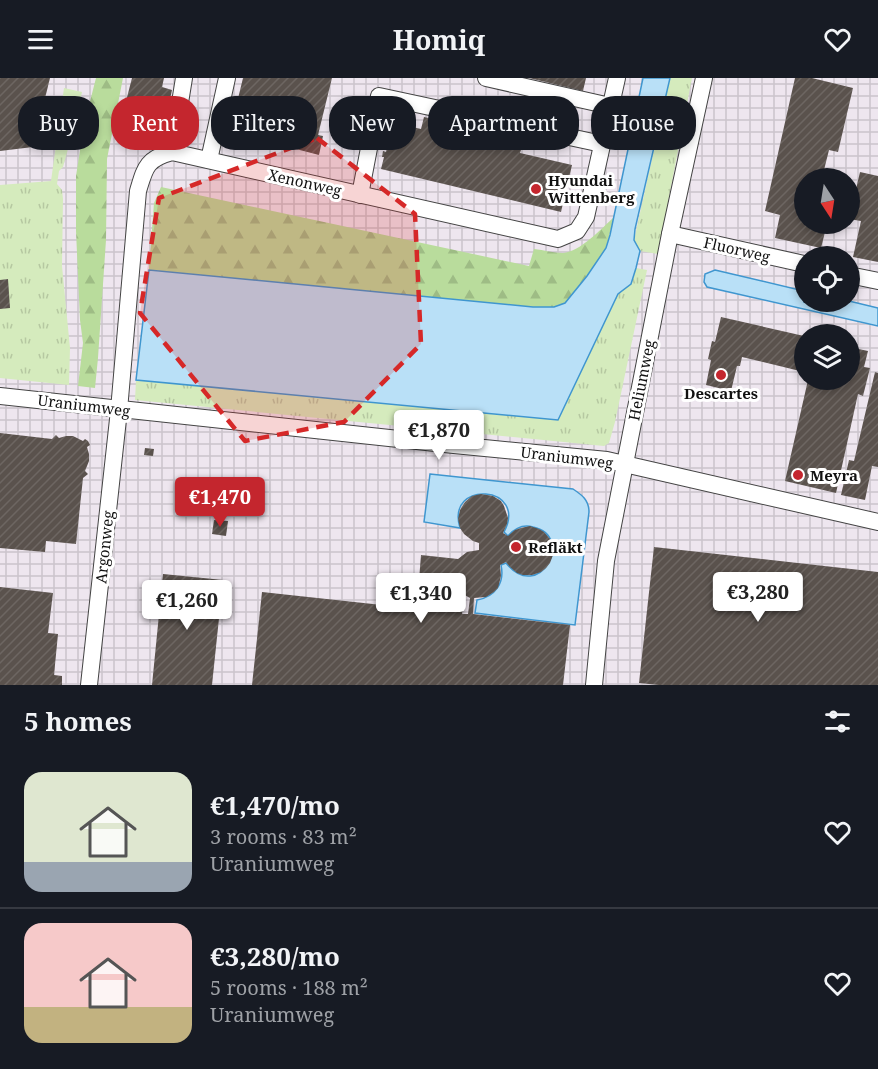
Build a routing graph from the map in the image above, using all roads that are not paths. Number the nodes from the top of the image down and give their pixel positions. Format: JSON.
{"nodes":[{"id":1,"x":184,"y":78,"type":"edge"},
{"id":2,"x":227,"y":78,"type":"edge"},
{"id":3,"x":486,"y":78,"type":"edge"},
{"id":4,"x":617,"y":78,"type":"edge"},
{"id":5,"x":704,"y":78,"type":"edge"},
{"id":6,"x":612,"y":96,"type":"edge"},
{"id":7,"x":591,"y":102,"type":"edge"},
{"id":8,"x":591,"y":142,"type":"edge"},
{"id":9,"x":601,"y":150,"type":"edge"},
{"id":10,"x":172,"y":152,"type":"junction"},
{"id":11,"x":209,"y":160,"type":"junction"},
{"id":12,"x":360,"y":195,"type":"junction"},
{"id":13,"x":670,"y":234,"type":"junction"},
{"id":14,"x":794,"y":262,"type":"edge"},
{"id":15,"x":860,"y":277,"type":"edge"},
{"id":16,"x":878,"y":281,"type":"edge"},
{"id":17,"x":0,"y":396,"type":"edge"},
{"id":18,"x":119,"y":410,"type":"junction"},
{"id":19,"x":624,"y":465,"type":"junction"},
{"id":20,"x":878,"y":522,"type":"edge"},
{"id":21,"x":89,"y":685,"type":"edge"},
{"id":22,"x":594,"y":685,"type":"edge"}],
"edges":[{"from":1,"to":10,"type":"street"},
{"from":2,"to":11,"type":"street"},
{"from":3,"to":7,"type":"street"},
{"from":4,"to":6,"type":"street","name":"Xenonweg"},
{"from":5,"to":13,"type":"street","name":"Heliumweg"},
{"from":8,"to":12,"type":"street"},
{"from":9,"to":12,"type":"street","name":"Xenonweg"},
{"from":10,"to":11,"type":"street","name":"Xenonweg"},
{"from":10,"to":18,"type":"street"},
{"from":11,"to":12,"type":"street","name":"Xenonweg"},
{"from":13,"to":14,"type":"street","name":"Fluorweg"},
{"from":13,"to":19,"type":"street","name":"Heliumweg"},
{"from":15,"to":16,"type":"street"},
{"from":17,"to":18,"type":"street","name":"Uraniumweg"},
{"from":18,"to":19,"type":"street","name":"Uraniumweg"},
{"from":18,"to":21,"type":"street","name":"Argonweg"},
{"from":19,"to":20,"type":"street","name":"Uraniumweg"},
{"from":19,"to":22,"type":"street","name":"Heliumweg"}]}
